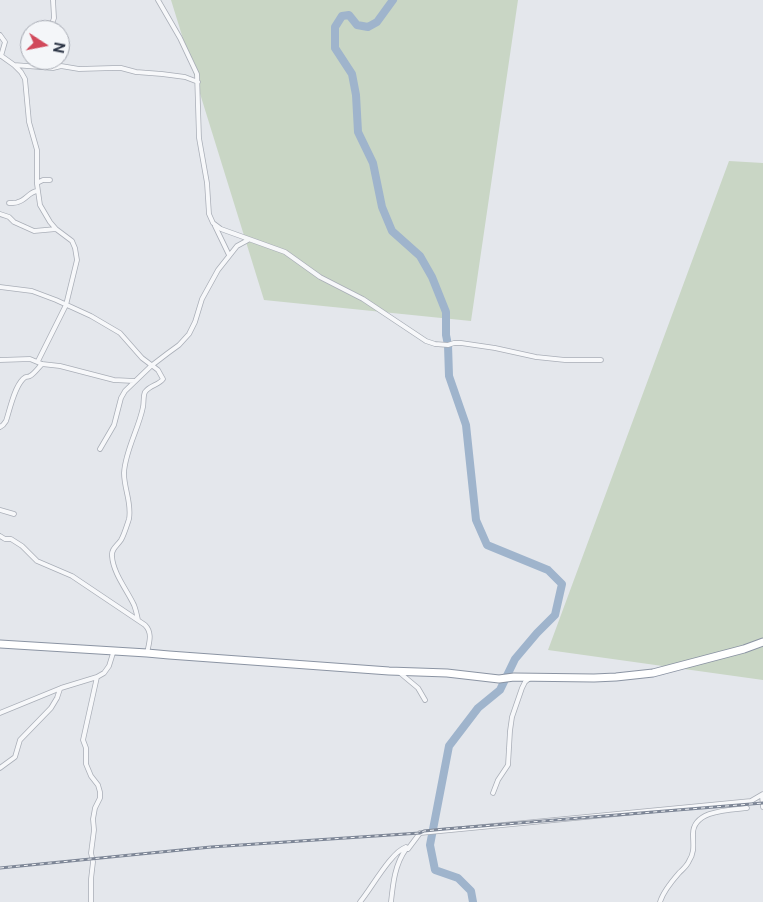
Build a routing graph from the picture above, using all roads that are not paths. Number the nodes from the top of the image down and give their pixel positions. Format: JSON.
{"nodes":[{"id":1,"x":53,"y":0,"type":"edge"},
{"id":2,"x":158,"y":0,"type":"edge"},
{"id":3,"x":53,"y":20,"type":"edge"},
{"id":4,"x":0,"y":35,"type":"edge"},
{"id":5,"x":1,"y":55,"type":"edge"},
{"id":6,"x":14,"y":65,"type":"junction"},
{"id":7,"x":198,"y":82,"type":"junction"},
{"id":8,"x":50,"y":180,"type":"dead end"},
{"id":9,"x":37,"y":183,"type":"junction"},
{"id":10,"x":37,"y":191,"type":"junction"},
{"id":11,"x":9,"y":203,"type":"dead end"},
{"id":12,"x":0,"y":214,"type":"edge"},
{"id":13,"x":213,"y":223,"type":"junction"},
{"id":14,"x":56,"y":229,"type":"junction"},
{"id":15,"x":248,"y":239,"type":"junction"},
{"id":16,"x":229,"y":255,"type":"junction"},
{"id":17,"x":0,"y":287,"type":"edge"},
{"id":18,"x":66,"y":305,"type":"junction"},
{"id":19,"x":0,"y":360,"type":"edge"},
{"id":20,"x":601,"y":360,"type":"dead end"},
{"id":21,"x":40,"y":362,"type":"junction"},
{"id":22,"x":151,"y":366,"type":"junction"},
{"id":23,"x":135,"y":382,"type":"junction"},
{"id":24,"x":0,"y":427,"type":"edge"},
{"id":25,"x":100,"y":449,"type":"dead end"},
{"id":26,"x":0,"y":510,"type":"edge"},
{"id":27,"x":14,"y":514,"type":"dead end"},
{"id":28,"x":0,"y":535,"type":"edge"},
{"id":29,"x":138,"y":620,"type":"junction"},
{"id":30,"x":763,"y":642,"type":"edge"},
{"id":31,"x":0,"y":644,"type":"edge"},
{"id":32,"x":114,"y":650,"type":"junction"},
{"id":33,"x":147,"y":653,"type":"junction"},
{"id":34,"x":393,"y":671,"type":"junction"},
{"id":35,"x":97,"y":677,"type":"junction"},
{"id":36,"x":530,"y":678,"type":"junction"},
{"id":37,"x":60,"y":689,"type":"junction"},
{"id":38,"x":426,"y":700,"type":"dead end"},
{"id":39,"x":0,"y":713,"type":"edge"},
{"id":40,"x":0,"y":768,"type":"edge"},
{"id":41,"x":494,"y":793,"type":"dead end"},
{"id":42,"x":763,"y":794,"type":"edge"},
{"id":43,"x":763,"y":807,"type":"edge"},
{"id":44,"x":746,"y":808,"type":"dead end"},
{"id":45,"x":408,"y":849,"type":"junction"},
{"id":46,"x":91,"y":902,"type":"edge"},
{"id":47,"x":360,"y":902,"type":"edge"},
{"id":48,"x":392,"y":902,"type":"edge"},
{"id":49,"x":660,"y":902,"type":"edge"}],
"edges":[{"from":1,"to":3,"type":"street"},
{"from":2,"to":7,"type":"street"},
{"from":4,"to":5,"type":"street"},
{"from":5,"to":6,"type":"street"},
{"from":6,"to":7,"type":"street"},
{"from":6,"to":9,"type":"street"},
{"from":7,"to":13,"type":"street"},
{"from":8,"to":9,"type":"street"},
{"from":9,"to":10,"type":"street"},
{"from":10,"to":11,"type":"street"},
{"from":10,"to":14,"type":"street"},
{"from":12,"to":14,"type":"street"},
{"from":13,"to":15,"type":"street"},
{"from":13,"to":16,"type":"street"},
{"from":14,"to":18,"type":"street"},
{"from":15,"to":16,"type":"street"},
{"from":15,"to":20,"type":"street"},
{"from":16,"to":22,"type":"street"},
{"from":17,"to":18,"type":"street"},
{"from":18,"to":21,"type":"street"},
{"from":18,"to":22,"type":"street"},
{"from":19,"to":21,"type":"street"},
{"from":21,"to":23,"type":"street"},
{"from":21,"to":24,"type":"street"},
{"from":22,"to":23,"type":"street"},
{"from":22,"to":29,"type":"street"},
{"from":23,"to":25,"type":"street"},
{"from":26,"to":27,"type":"street"},
{"from":28,"to":29,"type":"street"},
{"from":29,"to":33,"type":"street"},
{"from":30,"to":36,"type":"highway"},
{"from":31,"to":32,"type":"highway"},
{"from":32,"to":33,"type":"highway"},
{"from":32,"to":35,"type":"street"},
{"from":33,"to":34,"type":"highway"},
{"from":34,"to":36,"type":"highway"},
{"from":34,"to":38,"type":"street"},
{"from":35,"to":37,"type":"street"},
{"from":35,"to":46,"type":"street"},
{"from":36,"to":41,"type":"street"},
{"from":37,"to":39,"type":"street"},
{"from":37,"to":40,"type":"street"},
{"from":42,"to":43,"type":"street"},
{"from":42,"to":45,"type":"street"},
{"from":44,"to":49,"type":"street"},
{"from":45,"to":47,"type":"street"},
{"from":45,"to":48,"type":"street"}]}
